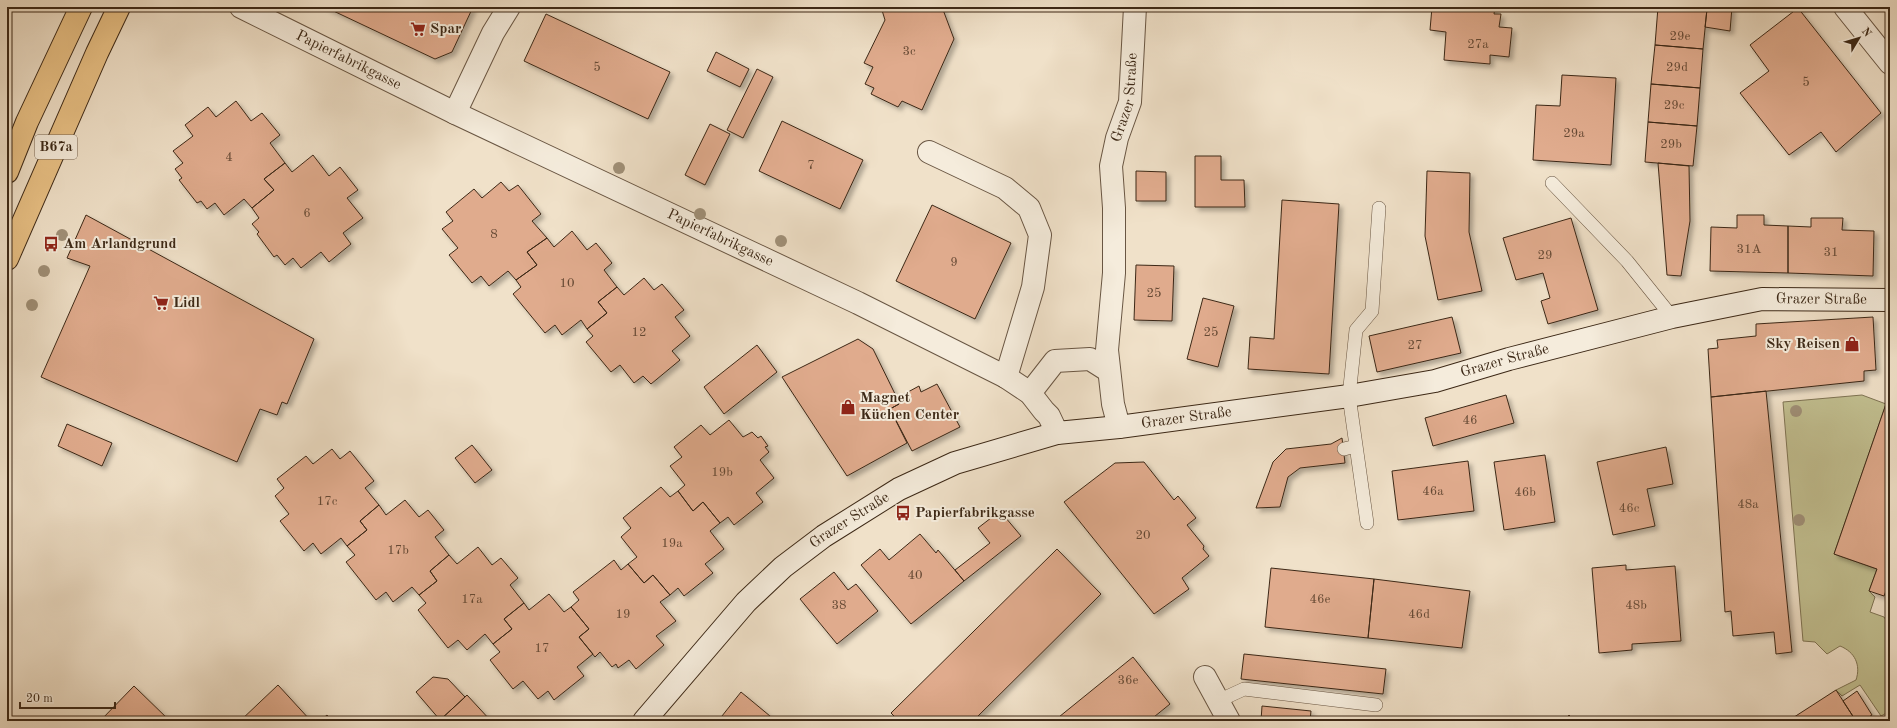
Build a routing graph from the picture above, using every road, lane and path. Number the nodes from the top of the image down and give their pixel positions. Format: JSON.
{"nodes":[{"id":1,"x":81,"y":7,"type":"edge"},
{"id":2,"x":119,"y":7,"type":"edge"},
{"id":3,"x":241,"y":7,"type":"edge"},
{"id":4,"x":509,"y":7,"type":"edge"},
{"id":5,"x":1136,"y":7,"type":"edge"},
{"id":6,"x":1845,"y":7,"type":"edge"},
{"id":7,"x":1890,"y":63,"type":"edge"},
{"id":8,"x":455,"y":113,"type":"junction"},
{"id":9,"x":929,"y":152,"type":"dead end"},
{"id":10,"x":7,"y":172,"type":"edge"},
{"id":11,"x":1552,"y":183,"type":"dead end"},
{"id":12,"x":1379,"y":208,"type":"dead end"},
{"id":13,"x":7,"y":259,"type":"edge"},
{"id":14,"x":1890,"y":300,"type":"edge"},
{"id":15,"x":1672,"y":317,"type":"junction"},
{"id":16,"x":1109,"y":371,"type":"junction"},
{"id":17,"x":1006,"y":377,"type":"junction"},
{"id":18,"x":1030,"y":393,"type":"junction"},
{"id":19,"x":1349,"y":396,"type":"junction"},
{"id":20,"x":1119,"y":427,"type":"junction"},
{"id":21,"x":1057,"y":433,"type":"junction"},
{"id":22,"x":1367,"y":523,"type":"dead end"},
{"id":23,"x":1204,"y":677,"type":"dead end"},
{"id":24,"x":1218,"y":701,"type":"junction"},
{"id":25,"x":1376,"y":705,"type":"dead end"},
{"id":26,"x":644,"y":721,"type":"edge"},
{"id":27,"x":1229,"y":721,"type":"edge"}],
"edges":[{"from":1,"to":10,"type":"main road","number":"B67a"},
{"from":2,"to":13,"type":"main road","number":"B67a"},
{"from":3,"to":8,"type":"street","name":"Papierfabrikgasse"},
{"from":4,"to":8,"type":"street"},
{"from":5,"to":16,"type":"street","name":"Grazer Straße"},
{"from":6,"to":7,"type":"street"},
{"from":8,"to":17,"type":"street","name":"Papierfabrikgasse"},
{"from":9,"to":17,"type":"street"},
{"from":11,"to":15,"type":"lane"},
{"from":12,"to":19,"type":"lane"},
{"from":14,"to":15,"type":"street","name":"Grazer Straße"},
{"from":15,"to":19,"type":"street","name":"Grazer Straße"},
{"from":16,"to":18,"type":"street"},
{"from":16,"to":20,"type":"street","name":"Grazer Straße"},
{"from":17,"to":18,"type":"street","name":"Papierfabrikgasse"},
{"from":18,"to":21,"type":"street","name":"Papierfabrikgasse"},
{"from":19,"to":20,"type":"street","name":"Grazer Straße"},
{"from":19,"to":22,"type":"lane"},
{"from":20,"to":21,"type":"street","name":"Grazer Straße"},
{"from":21,"to":26,"type":"street","name":"Grazer Straße"},
{"from":23,"to":24,"type":"street"},
{"from":24,"to":25,"type":"lane"},
{"from":24,"to":27,"type":"street"}]}
